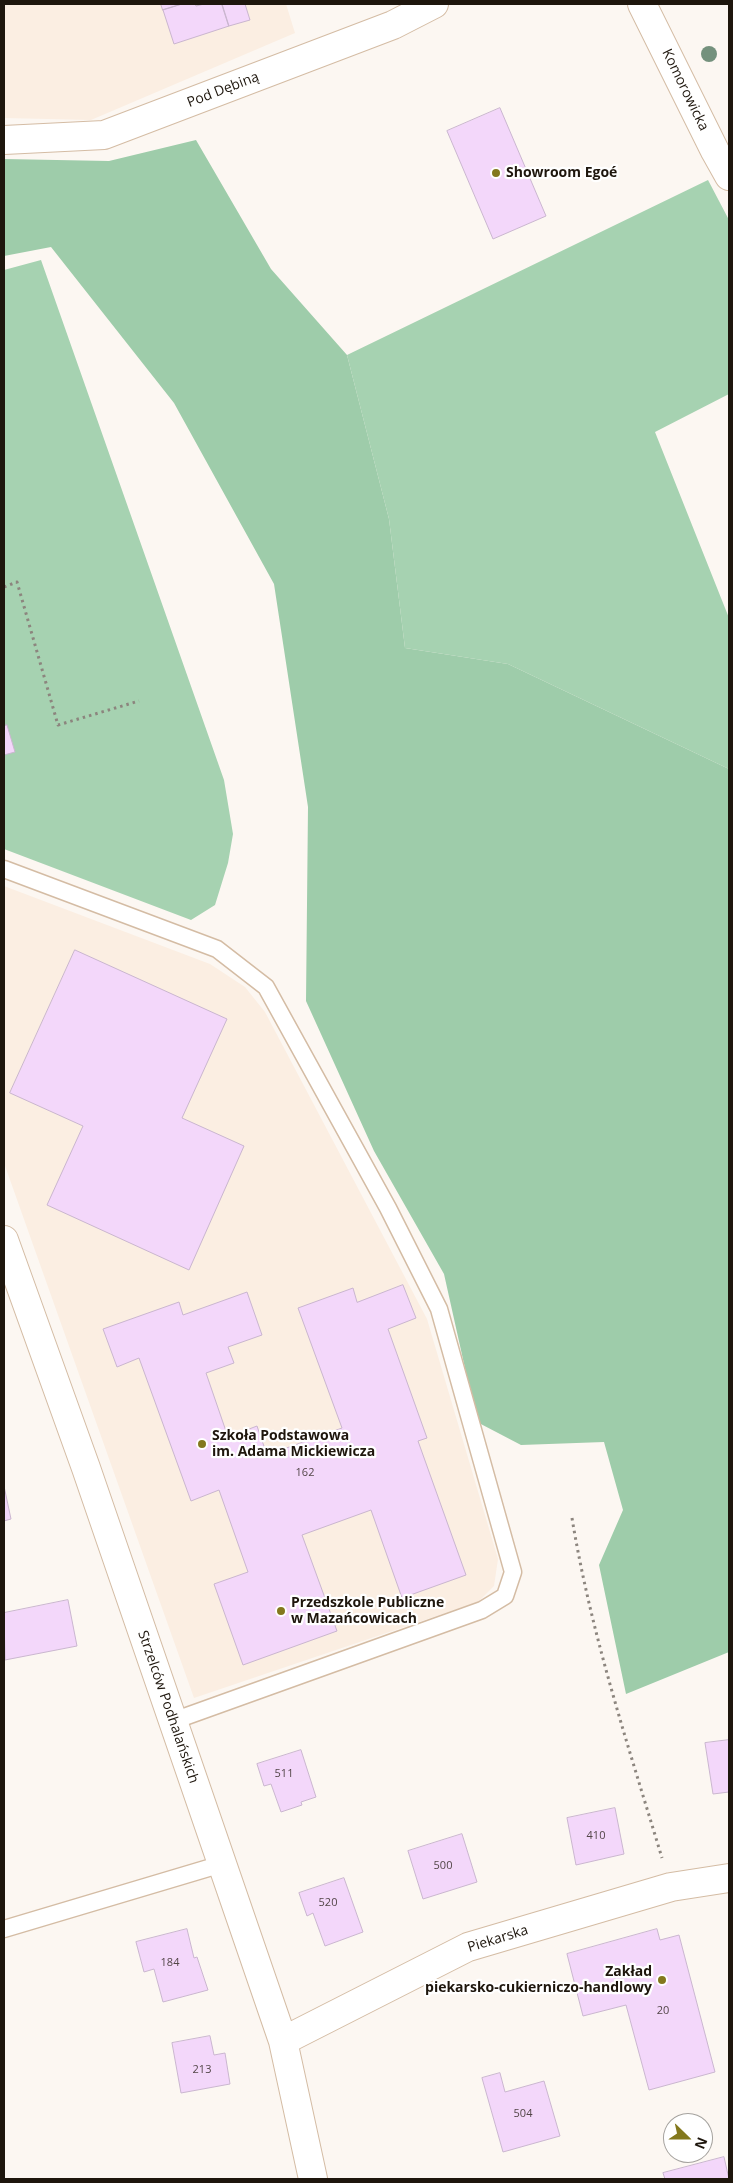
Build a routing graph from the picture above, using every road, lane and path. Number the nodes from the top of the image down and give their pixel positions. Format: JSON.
{"nodes":[{"id":1,"x":434,"y":4,"type":"edge"},
{"id":2,"x":642,"y":4,"type":"edge"},
{"id":3,"x":4,"y":140,"type":"edge"},
{"id":4,"x":729,"y":176,"type":"edge"},
{"id":5,"x":4,"y":587,"type":"edge"},
{"id":6,"x":139,"y":700,"type":"dead end"},
{"id":7,"x":4,"y":869,"type":"edge"},
{"id":8,"x":4,"y":1240,"type":"edge"},
{"id":9,"x":572,"y":1518,"type":"dead end"},
{"id":10,"x":173,"y":1721,"type":"junction"},
{"id":11,"x":222,"y":1864,"type":"junction"},
{"id":12,"x":729,"y":1878,"type":"edge"},
{"id":13,"x":671,"y":1887,"type":"junction"},
{"id":14,"x":4,"y":1929,"type":"edge"},
{"id":15,"x":283,"y":2042,"type":"junction"},
{"id":16,"x":313,"y":2179,"type":"edge"}],
"edges":[{"from":1,"to":3,"type":"street","name":"Pod Dębiną"},
{"from":2,"to":4,"type":"street","name":"Komorowicka"},
{"from":5,"to":6,"type":"path"},
{"from":7,"to":10,"type":"lane"},
{"from":8,"to":10,"type":"street","name":"Strzelców Podhalańskich"},
{"from":9,"to":13,"type":"path"},
{"from":10,"to":11,"type":"street","name":"Strzelców Podhalańskich"},
{"from":11,"to":14,"type":"lane"},
{"from":11,"to":15,"type":"street","name":"Strzelców Podhalańskich"},
{"from":12,"to":13,"type":"street","name":"Piekarska"},
{"from":13,"to":15,"type":"street","name":"Piekarska"},
{"from":15,"to":16,"type":"street","name":"Strzelców Podhalańskich"}]}
